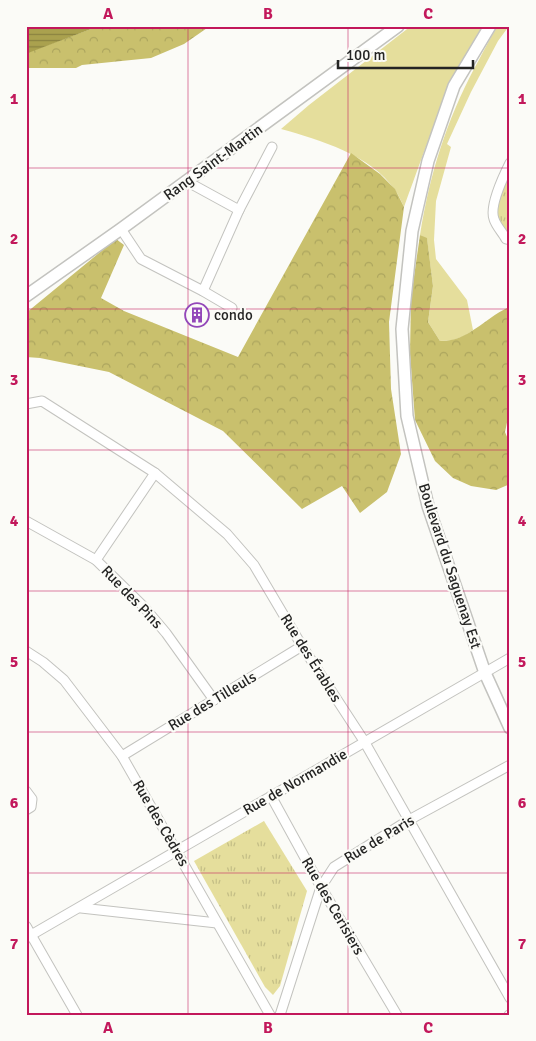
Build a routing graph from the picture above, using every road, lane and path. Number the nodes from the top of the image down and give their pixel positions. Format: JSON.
{"nodes":[{"id":1,"x":398,"y":26,"type":"edge"},
{"id":2,"x":490,"y":26,"type":"edge"},
{"id":3,"x":272,"y":147,"type":"dead end"},
{"id":4,"x":510,"y":163,"type":"edge"},
{"id":5,"x":186,"y":181,"type":"junction"},
{"id":6,"x":239,"y":210,"type":"junction"},
{"id":7,"x":122,"y":229,"type":"junction"},
{"id":8,"x":508,"y":240,"type":"edge"},
{"id":9,"x":203,"y":291,"type":"junction"},
{"id":10,"x":26,"y":296,"type":"edge"},
{"id":11,"x":232,"y":308,"type":"dead end"},
{"id":12,"x":26,"y":404,"type":"edge"},
{"id":13,"x":154,"y":473,"type":"junction"},
{"id":14,"x":26,"y":521,"type":"edge"},
{"id":15,"x":96,"y":560,"type":"junction"},
{"id":16,"x":302,"y":646,"type":"junction"},
{"id":17,"x":26,"y":651,"type":"edge"},
{"id":18,"x":510,"y":658,"type":"edge"},
{"id":19,"x":485,"y":673,"type":"junction"},
{"id":20,"x":214,"y":700,"type":"junction"},
{"id":21,"x":510,"y":728,"type":"edge"},
{"id":22,"x":364,"y":741,"type":"junction"},
{"id":23,"x":122,"y":756,"type":"junction"},
{"id":24,"x":510,"y":765,"type":"edge"},
{"id":25,"x":26,"y":791,"type":"edge"},
{"id":26,"x":271,"y":796,"type":"junction"},
{"id":27,"x":26,"y":810,"type":"edge"},
{"id":28,"x":410,"y":820,"type":"junction"},
{"id":29,"x":177,"y":851,"type":"junction"},
{"id":30,"x":322,"y":887,"type":"junction"},
{"id":31,"x":81,"y":908,"type":"junction"},
{"id":32,"x":217,"y":923,"type":"junction"},
{"id":33,"x":26,"y":926,"type":"edge"},
{"id":34,"x":29,"y":937,"type":"edge"},
{"id":35,"x":510,"y":998,"type":"edge"},
{"id":36,"x":76,"y":1015,"type":"edge"},
{"id":37,"x":270,"y":1015,"type":"edge"},
{"id":38,"x":280,"y":1015,"type":"edge"},
{"id":39,"x":397,"y":1015,"type":"edge"}],
"edges":[{"from":1,"to":5,"type":"main road","name":"Rang Saint-Martin"},
{"from":2,"to":19,"type":"main road","name":"Boulevard du Saguenay Est"},
{"from":3,"to":6,"type":"street"},
{"from":4,"to":8,"type":"street"},
{"from":5,"to":6,"type":"street"},
{"from":5,"to":7,"type":"main road","name":"Rang Saint-Martin"},
{"from":6,"to":9,"type":"street"},
{"from":7,"to":9,"type":"street"},
{"from":7,"to":10,"type":"main road","name":"Rang Saint-Martin"},
{"from":9,"to":11,"type":"street"},
{"from":12,"to":13,"type":"street","name":"Rue des Érables"},
{"from":13,"to":15,"type":"street"},
{"from":13,"to":16,"type":"street","name":"Rue des Érables"},
{"from":14,"to":15,"type":"street","name":"Rue des Pins"},
{"from":15,"to":20,"type":"street","name":"Rue des Pins"},
{"from":16,"to":20,"type":"street","name":"Rue des Tilleuls"},
{"from":16,"to":22,"type":"street","name":"Rue des Érables"},
{"from":17,"to":23,"type":"street","name":"Rue des Cèdres"},
{"from":18,"to":19,"type":"street","name":"Rue de Normandie"},
{"from":19,"to":21,"type":"main road","name":"Boulevard du Saguenay Est"},
{"from":19,"to":22,"type":"street","name":"Rue de Normandie"},
{"from":20,"to":23,"type":"street","name":"Rue des Tilleuls"},
{"from":22,"to":26,"type":"street","name":"Rue de Normandie"},
{"from":22,"to":28,"type":"street","name":"Rue des Érables"},
{"from":23,"to":29,"type":"street","name":"Rue des Cèdres"},
{"from":24,"to":28,"type":"street","name":"Rue de Paris"},
{"from":25,"to":27,"type":"street"},
{"from":26,"to":29,"type":"street","name":"Rue de Normandie"},
{"from":26,"to":30,"type":"street","name":"Rue des Cerisiers"},
{"from":28,"to":30,"type":"street","name":"Rue de Paris"},
{"from":28,"to":35,"type":"street","name":"Rue des Érables"},
{"from":29,"to":31,"type":"street","name":"Rue de Normandie"},
{"from":29,"to":32,"type":"street","name":"Rue des Cèdres"},
{"from":30,"to":38,"type":"street","name":"Rue de Paris"},
{"from":30,"to":39,"type":"street","name":"Rue des Cerisiers"},
{"from":31,"to":32,"type":"street"},
{"from":31,"to":34,"type":"street","name":"Rue de Normandie"},
{"from":32,"to":37,"type":"street","name":"Rue des Cèdres"},
{"from":33,"to":34,"type":"street"},
{"from":34,"to":36,"type":"street"}]}
